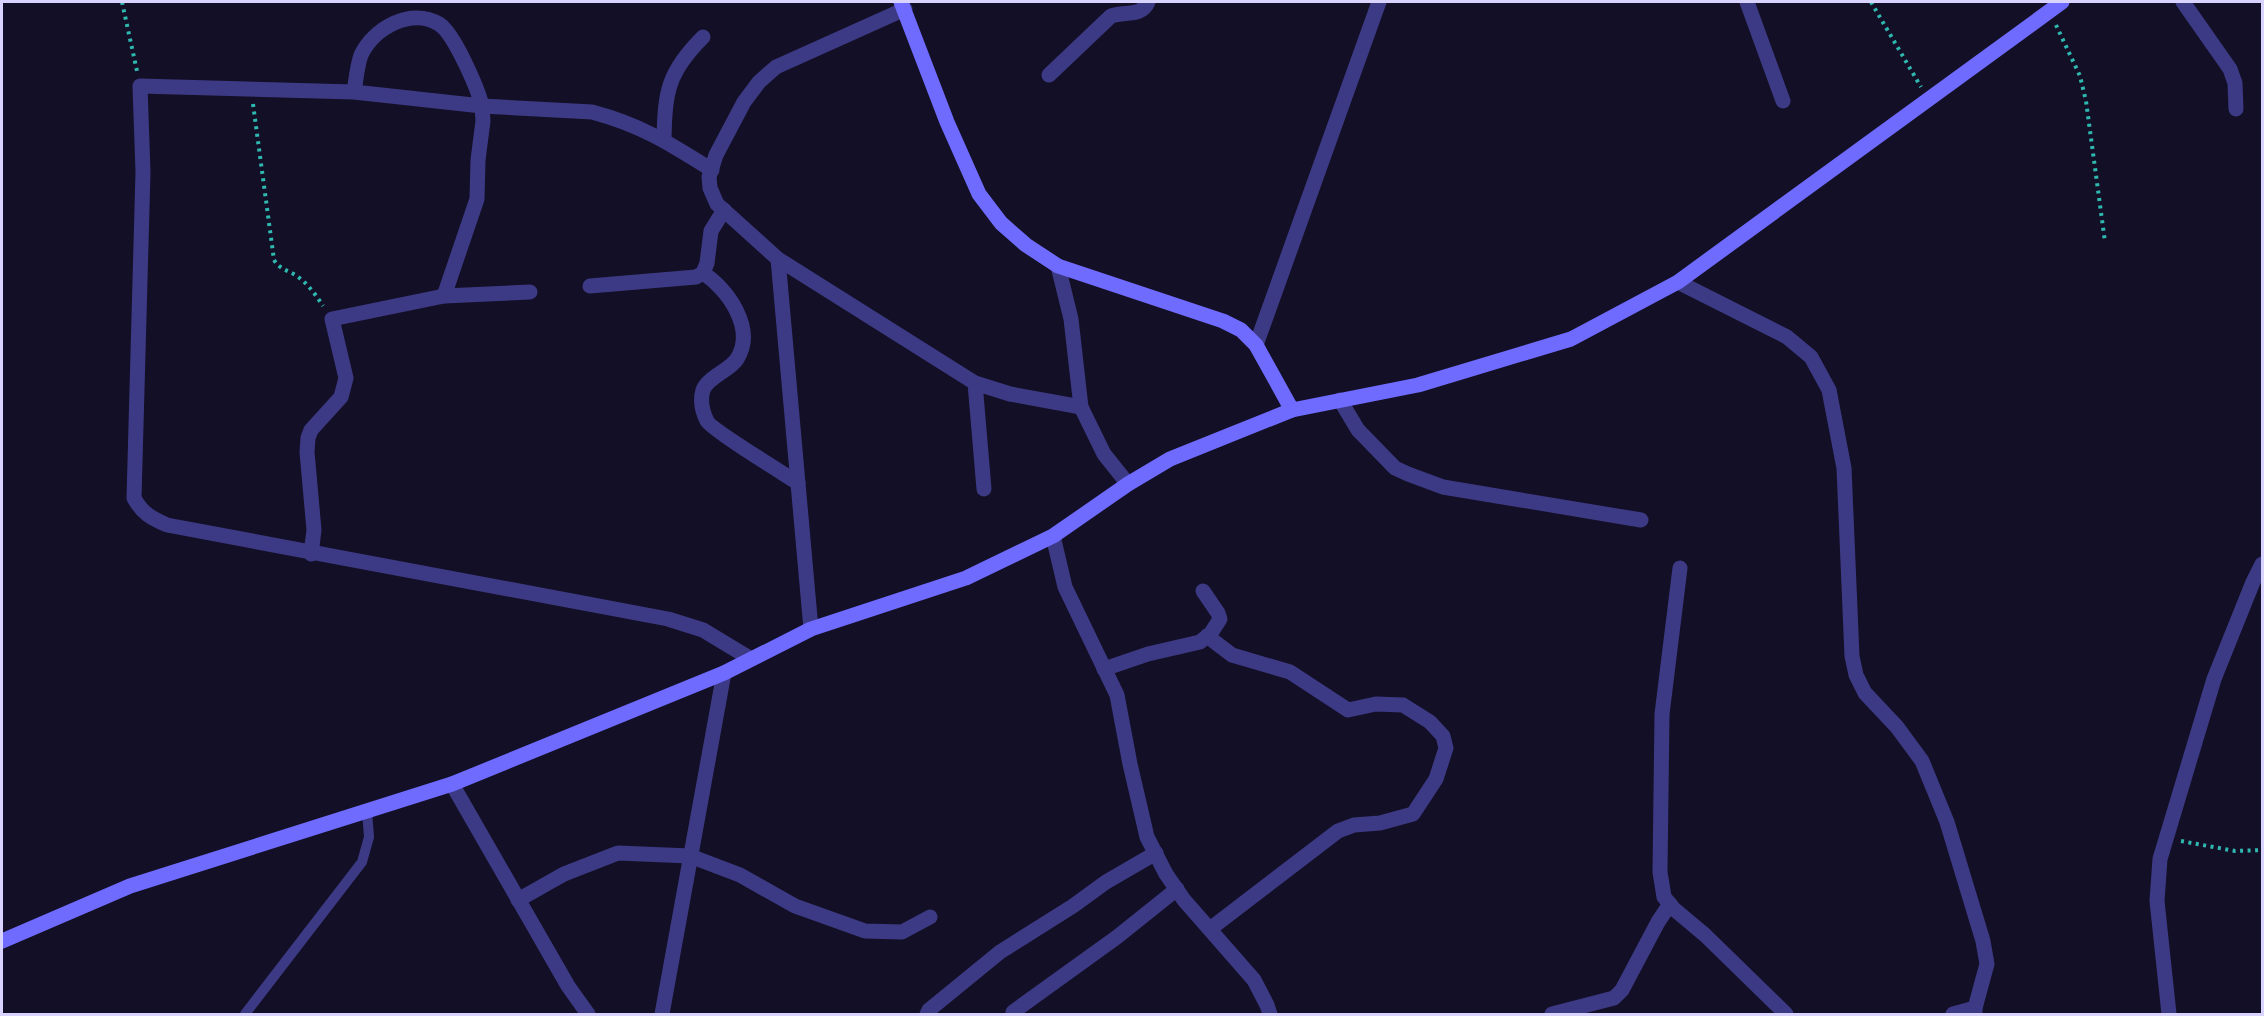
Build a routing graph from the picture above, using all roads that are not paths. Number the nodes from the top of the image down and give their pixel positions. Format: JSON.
{"nodes":[{"id":1,"x":1148,"y":2,"type":"edge"},
{"id":2,"x":1378,"y":2,"type":"edge"},
{"id":3,"x":1747,"y":2,"type":"edge"},
{"id":4,"x":2062,"y":2,"type":"edge"},
{"id":5,"x":2183,"y":2,"type":"edge"},
{"id":6,"x":903,"y":5,"type":"edge"},
{"id":7,"x":703,"y":37,"type":"dead end"},
{"id":8,"x":1049,"y":75,"type":"dead end"},
{"id":9,"x":354,"y":92,"type":"junction"},
{"id":10,"x":1783,"y":101,"type":"dead end"},
{"id":11,"x":482,"y":106,"type":"junction"},
{"id":12,"x":2236,"y":109,"type":"dead end"},
{"id":13,"x":664,"y":139,"type":"junction"},
{"id":14,"x":712,"y":170,"type":"junction"},
{"id":15,"x":724,"y":210,"type":"junction"},
{"id":16,"x":778,"y":259,"type":"junction"},
{"id":17,"x":1058,"y":266,"type":"junction"},
{"id":18,"x":703,"y":273,"type":"junction"},
{"id":19,"x":1678,"y":282,"type":"junction"},
{"id":20,"x":590,"y":286,"type":"dead end"},
{"id":21,"x":530,"y":292,"type":"dead end"},
{"id":22,"x":444,"y":296,"type":"junction"},
{"id":23,"x":1256,"y":345,"type":"junction"},
{"id":24,"x":975,"y":383,"type":"junction"},
{"id":25,"x":1340,"y":400,"type":"junction"},
{"id":26,"x":1081,"y":407,"type":"junction"},
{"id":27,"x":1292,"y":410,"type":"junction"},
{"id":28,"x":798,"y":483,"type":"junction"},
{"id":29,"x":1128,"y":484,"type":"junction"},
{"id":30,"x":984,"y":489,"type":"dead end"},
{"id":31,"x":1641,"y":520,"type":"dead end"},
{"id":32,"x":1053,"y":536,"type":"junction"},
{"id":33,"x":311,"y":554,"type":"junction"},
{"id":34,"x":2262,"y":564,"type":"edge"},
{"id":35,"x":1680,"y":568,"type":"dead end"},
{"id":36,"x":1203,"y":591,"type":"dead end"},
{"id":37,"x":811,"y":629,"type":"junction"},
{"id":38,"x":1208,"y":636,"type":"junction"},
{"id":39,"x":751,"y":659,"type":"junction"},
{"id":40,"x":1104,"y":669,"type":"junction"},
{"id":41,"x":724,"y":673,"type":"junction"},
{"id":42,"x":452,"y":784,"type":"junction"},
{"id":43,"x":367,"y":811,"type":"junction"},
{"id":44,"x":1156,"y":853,"type":"junction"},
{"id":45,"x":690,"y":856,"type":"junction"},
{"id":46,"x":1177,"y":889,"type":"junction"},
{"id":47,"x":518,"y":900,"type":"junction"},
{"id":48,"x":1670,"y":904,"type":"junction"},
{"id":49,"x":930,"y":917,"type":"dead end"},
{"id":50,"x":1210,"y":929,"type":"junction"},
{"id":51,"x":2,"y":941,"type":"edge"},
{"id":52,"x":1975,"y":1011,"type":"edge"},
{"id":53,"x":1013,"y":1012,"type":"dead end"},
{"id":54,"x":245,"y":1014,"type":"edge"},
{"id":55,"x":588,"y":1014,"type":"edge"},
{"id":56,"x":662,"y":1014,"type":"edge"},
{"id":57,"x":927,"y":1014,"type":"edge"},
{"id":58,"x":1270,"y":1014,"type":"edge"},
{"id":59,"x":1552,"y":1014,"type":"edge"},
{"id":60,"x":1786,"y":1014,"type":"edge"},
{"id":61,"x":1953,"y":1014,"type":"edge"},
{"id":62,"x":2169,"y":1014,"type":"edge"}],
"edges":[{"from":1,"to":8,"type":"street"},
{"from":2,"to":23,"type":"street"},
{"from":3,"to":10,"type":"street"},
{"from":4,"to":19,"type":"street"},
{"from":5,"to":12,"type":"street"},
{"from":6,"to":14,"type":"street"},
{"from":6,"to":17,"type":"street"},
{"from":7,"to":13,"type":"street"},
{"from":9,"to":11,"type":"street"},
{"from":9,"to":11,"type":"street"},
{"from":9,"to":33,"type":"street"},
{"from":11,"to":13,"type":"street"},
{"from":11,"to":22,"type":"street"},
{"from":13,"to":14,"type":"street"},
{"from":14,"to":15,"type":"street"},
{"from":15,"to":16,"type":"street"},
{"from":15,"to":18,"type":"street"},
{"from":16,"to":24,"type":"street"},
{"from":16,"to":28,"type":"street"},
{"from":17,"to":23,"type":"street"},
{"from":17,"to":26,"type":"street"},
{"from":18,"to":20,"type":"street"},
{"from":18,"to":28,"type":"street"},
{"from":19,"to":25,"type":"street"},
{"from":19,"to":52,"type":"street"},
{"from":21,"to":22,"type":"street"},
{"from":22,"to":33,"type":"street"},
{"from":23,"to":27,"type":"street"},
{"from":24,"to":26,"type":"street"},
{"from":24,"to":30,"type":"street"},
{"from":25,"to":27,"type":"street"},
{"from":25,"to":31,"type":"street"},
{"from":26,"to":29,"type":"street"},
{"from":27,"to":29,"type":"street"},
{"from":28,"to":37,"type":"street"},
{"from":29,"to":32,"type":"street"},
{"from":32,"to":37,"type":"street"},
{"from":32,"to":40,"type":"street"},
{"from":33,"to":39,"type":"street"},
{"from":34,"to":62,"type":"street"},
{"from":35,"to":48,"type":"street"},
{"from":36,"to":38,"type":"street"},
{"from":37,"to":39,"type":"street"},
{"from":38,"to":40,"type":"street"},
{"from":38,"to":50,"type":"street"},
{"from":39,"to":41,"type":"street"},
{"from":40,"to":44,"type":"street"},
{"from":41,"to":42,"type":"street"},
{"from":41,"to":45,"type":"street"},
{"from":42,"to":43,"type":"street"},
{"from":42,"to":47,"type":"street"},
{"from":43,"to":51,"type":"street"},
{"from":43,"to":54,"type":"lane"},
{"from":44,"to":46,"type":"street"},
{"from":44,"to":57,"type":"street"},
{"from":45,"to":47,"type":"street"},
{"from":45,"to":49,"type":"street"},
{"from":45,"to":56,"type":"street"},
{"from":46,"to":50,"type":"street"},
{"from":46,"to":53,"type":"street"},
{"from":47,"to":55,"type":"street"},
{"from":48,"to":59,"type":"street"},
{"from":48,"to":60,"type":"street"},
{"from":50,"to":58,"type":"street"},
{"from":52,"to":61,"type":"street"}]}
